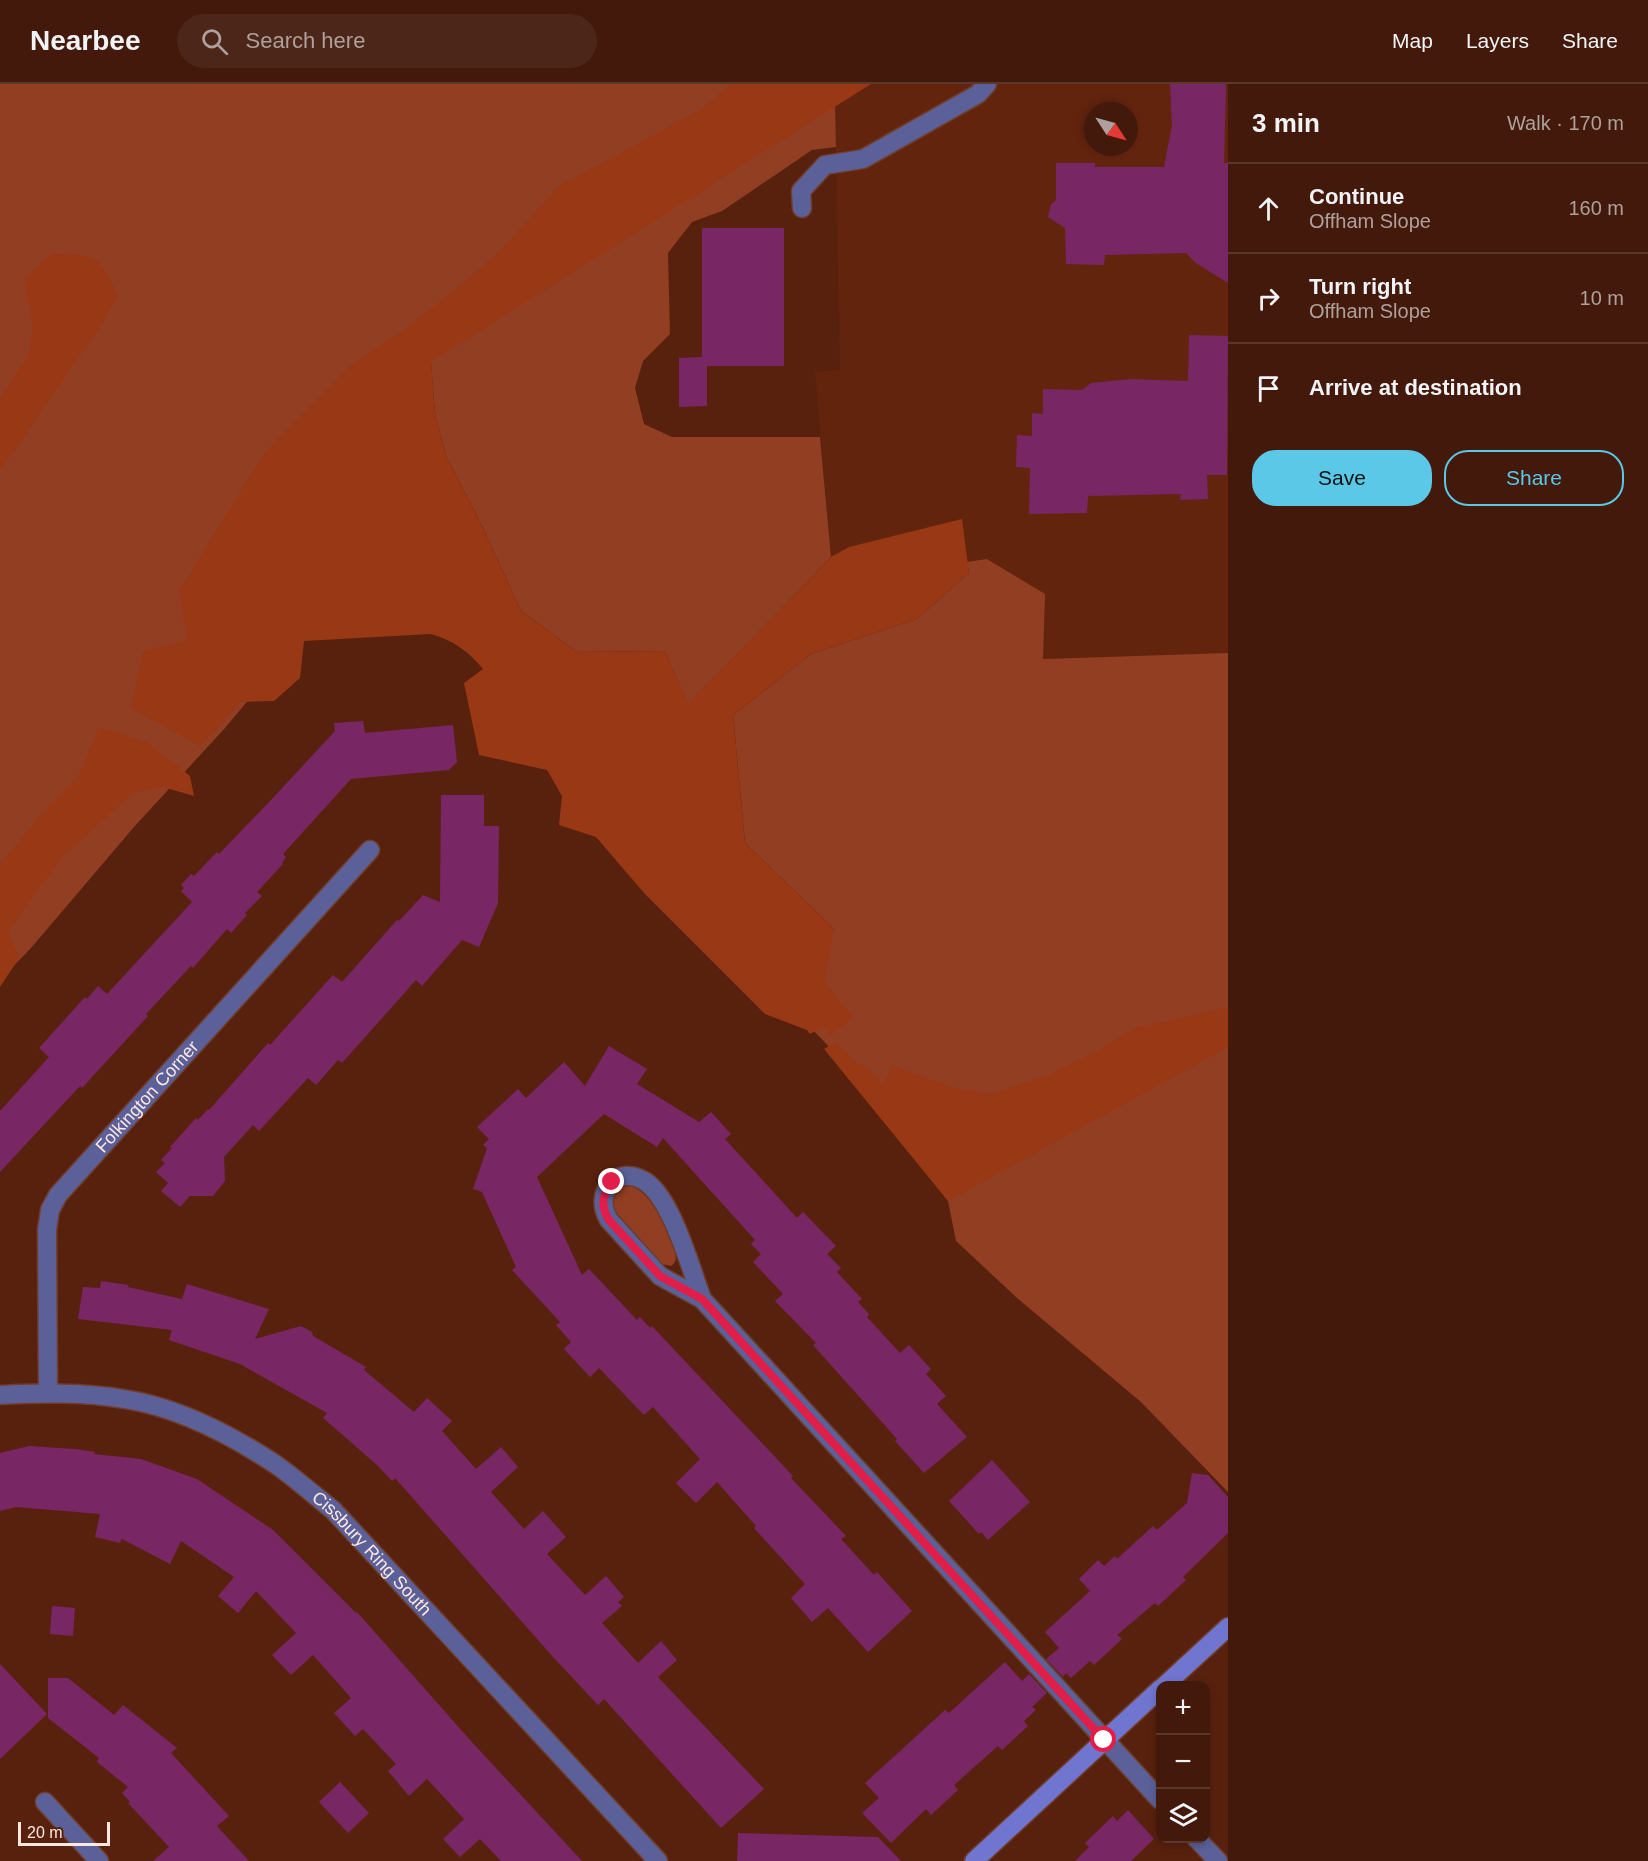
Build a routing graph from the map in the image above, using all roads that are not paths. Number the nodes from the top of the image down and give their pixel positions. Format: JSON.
{"nodes":[{"id":1,"x":987,"y":84,"type":"edge"},
{"id":2,"x":801,"y":208,"type":"dead end"},
{"id":3,"x":370,"y":850,"type":"dead end"},
{"id":4,"x":702,"y":1299,"type":"junction"},
{"id":5,"x":48,"y":1392,"type":"junction"},
{"id":6,"x":0,"y":1395,"type":"edge"},
{"id":7,"x":1228,"y":1627,"type":"edge"},
{"id":8,"x":1169,"y":1681,"type":"edge"},
{"id":9,"x":1156,"y":1692,"type":"edge"},
{"id":10,"x":1104,"y":1740,"type":"junction"},
{"id":11,"x":1156,"y":1795,"type":"edge"},
{"id":12,"x":45,"y":1802,"type":"dead end"},
{"id":13,"x":1200,"y":1843,"type":"edge"},
{"id":14,"x":99,"y":1861,"type":"edge"},
{"id":15,"x":658,"y":1861,"type":"edge"},
{"id":16,"x":974,"y":1861,"type":"edge"},
{"id":17,"x":1218,"y":1861,"type":"edge"}],
"edges":[{"from":1,"to":2,"type":"street"},
{"from":3,"to":5,"type":"street","name":"Folkington Corner"},
{"from":4,"to":4,"type":"street"},
{"from":4,"to":10,"type":"street"},
{"from":5,"to":6,"type":"street","name":"Cissbury Ring South"},
{"from":5,"to":15,"type":"street","name":"Cissbury Ring South"},
{"from":7,"to":8,"type":"street"},
{"from":9,"to":10,"type":"street"},
{"from":10,"to":11,"type":"street"},
{"from":10,"to":16,"type":"street"},
{"from":12,"to":14,"type":"street"},
{"from":13,"to":17,"type":"street"}]}
